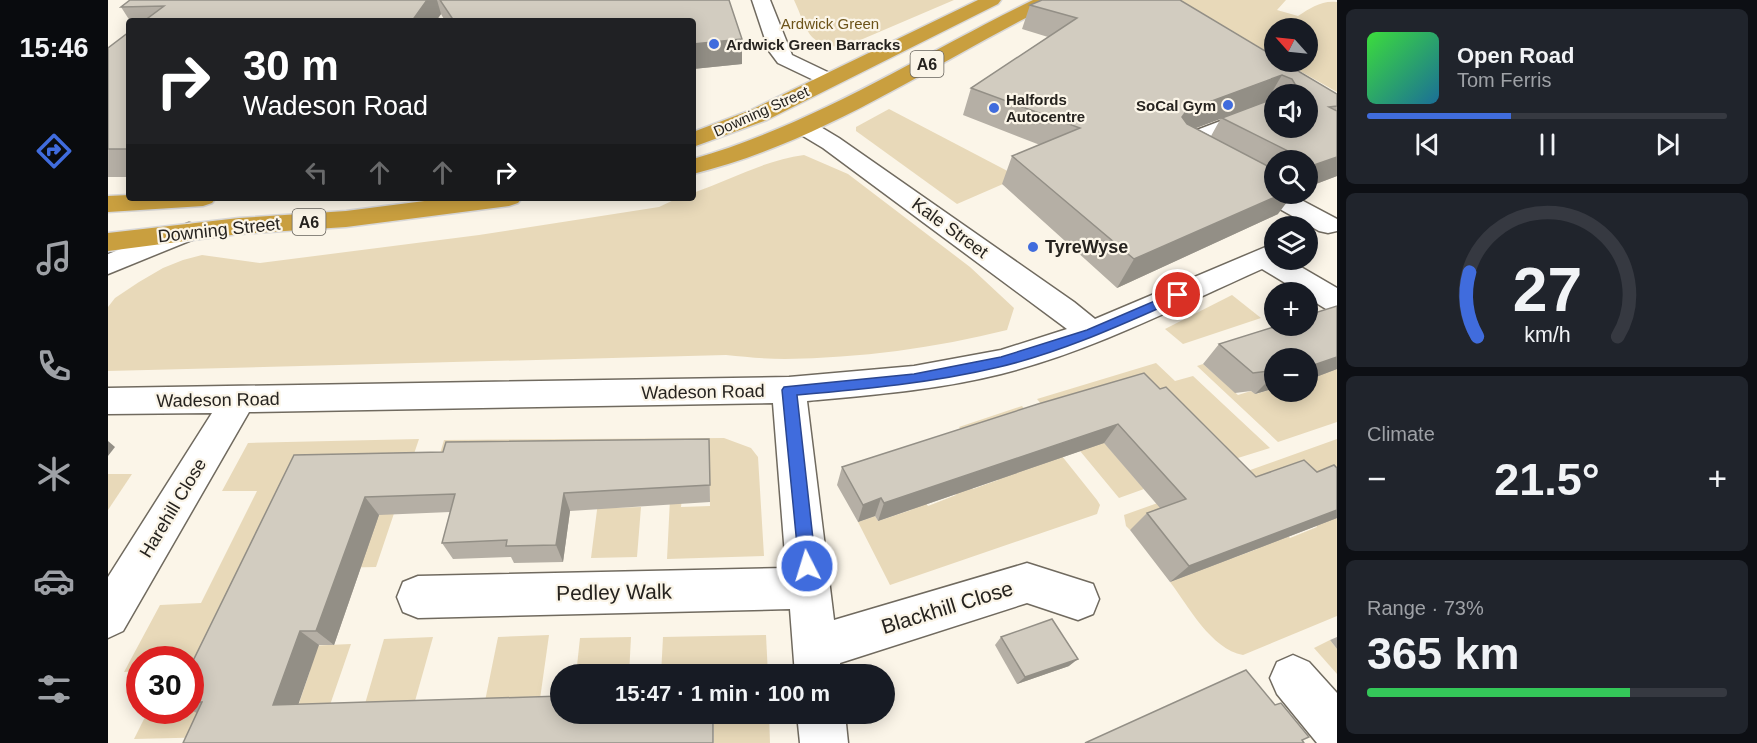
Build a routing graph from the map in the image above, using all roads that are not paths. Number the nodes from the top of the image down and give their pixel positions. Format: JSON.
{"nodes":[{"id":1,"x":761,"y":0,"type":"edge"},
{"id":2,"x":992,"y":0,"type":"edge"},
{"id":3,"x":1047,"y":0,"type":"edge"},
{"id":4,"x":829,"y":80,"type":"junction"},
{"id":5,"x":1264,"y":111,"type":"edge"},
{"id":6,"x":806,"y":129,"type":"junction"},
{"id":7,"x":696,"y":139,"type":"edge"},
{"id":8,"x":696,"y":166,"type":"edge"},
{"id":9,"x":155,"y":201,"type":"edge"},
{"id":10,"x":485,"y":201,"type":"edge"},
{"id":11,"x":108,"y":204,"type":"edge"},
{"id":12,"x":1324,"y":227,"type":"edge"},
{"id":13,"x":189,"y":231,"type":"junction"},
{"id":14,"x":108,"y":242,"type":"edge"},
{"id":15,"x":1264,"y":257,"type":"edge"},
{"id":16,"x":108,"y":265,"type":"edge"},
{"id":17,"x":1292,"y":270,"type":"edge"},
{"id":18,"x":1337,"y":302,"type":"edge"},
{"id":19,"x":1091,"y":333,"type":"junction"},
{"id":20,"x":789,"y":390,"type":"junction"},
{"id":21,"x":238,"y":399,"type":"junction"},
{"id":22,"x":108,"y":401,"type":"edge"},
{"id":23,"x":809,"y":588,"type":"junction"},
{"id":24,"x":418,"y":597,"type":"dead end"},
{"id":25,"x":1078,"y":599,"type":"dead end"},
{"id":26,"x":108,"y":616,"type":"edge"},
{"id":27,"x":817,"y":662,"type":"edge"},
{"id":28,"x":1293,"y":678,"type":"dead end"},
{"id":29,"x":822,"y":724,"type":"edge"},
{"id":30,"x":1337,"y":730,"type":"edge"},
{"id":31,"x":824,"y":743,"type":"edge"}],
"edges":[{"from":1,"to":4,"type":"street"},
{"from":2,"to":4,"type":"highway","number":"A6"},
{"from":3,"to":6,"type":"highway","number":"A6"},
{"from":4,"to":7,"type":"highway","name":"Downing Street","number":"A6"},
{"from":5,"to":12,"type":"street"},
{"from":6,"to":8,"type":"highway","name":"Downing Street","number":"A6"},
{"from":6,"to":19,"type":"street","name":"Kale Street"},
{"from":9,"to":11,"type":"highway","name":"Downing Street"},
{"from":10,"to":13,"type":"highway","name":"Downing Street","number":"A6"},
{"from":13,"to":14,"type":"highway","name":"Downing Street","number":"A6"},
{"from":13,"to":16,"type":"street"},
{"from":15,"to":19,"type":"street","name":"Wadeson Road"},
{"from":17,"to":18,"type":"street"},
{"from":19,"to":20,"type":"street","name":"Wadeson Road"},
{"from":20,"to":21,"type":"street","name":"Wadeson Road"},
{"from":20,"to":23,"type":"street"},
{"from":21,"to":22,"type":"street","name":"Wadeson Road"},
{"from":21,"to":26,"type":"street","name":"Harehill Close"},
{"from":23,"to":24,"type":"street","name":"Pedley Walk"},
{"from":23,"to":27,"type":"street"},
{"from":25,"to":27,"type":"street","name":"Blackhill Close"},
{"from":28,"to":30,"type":"street"},
{"from":29,"to":31,"type":"street"}]}
